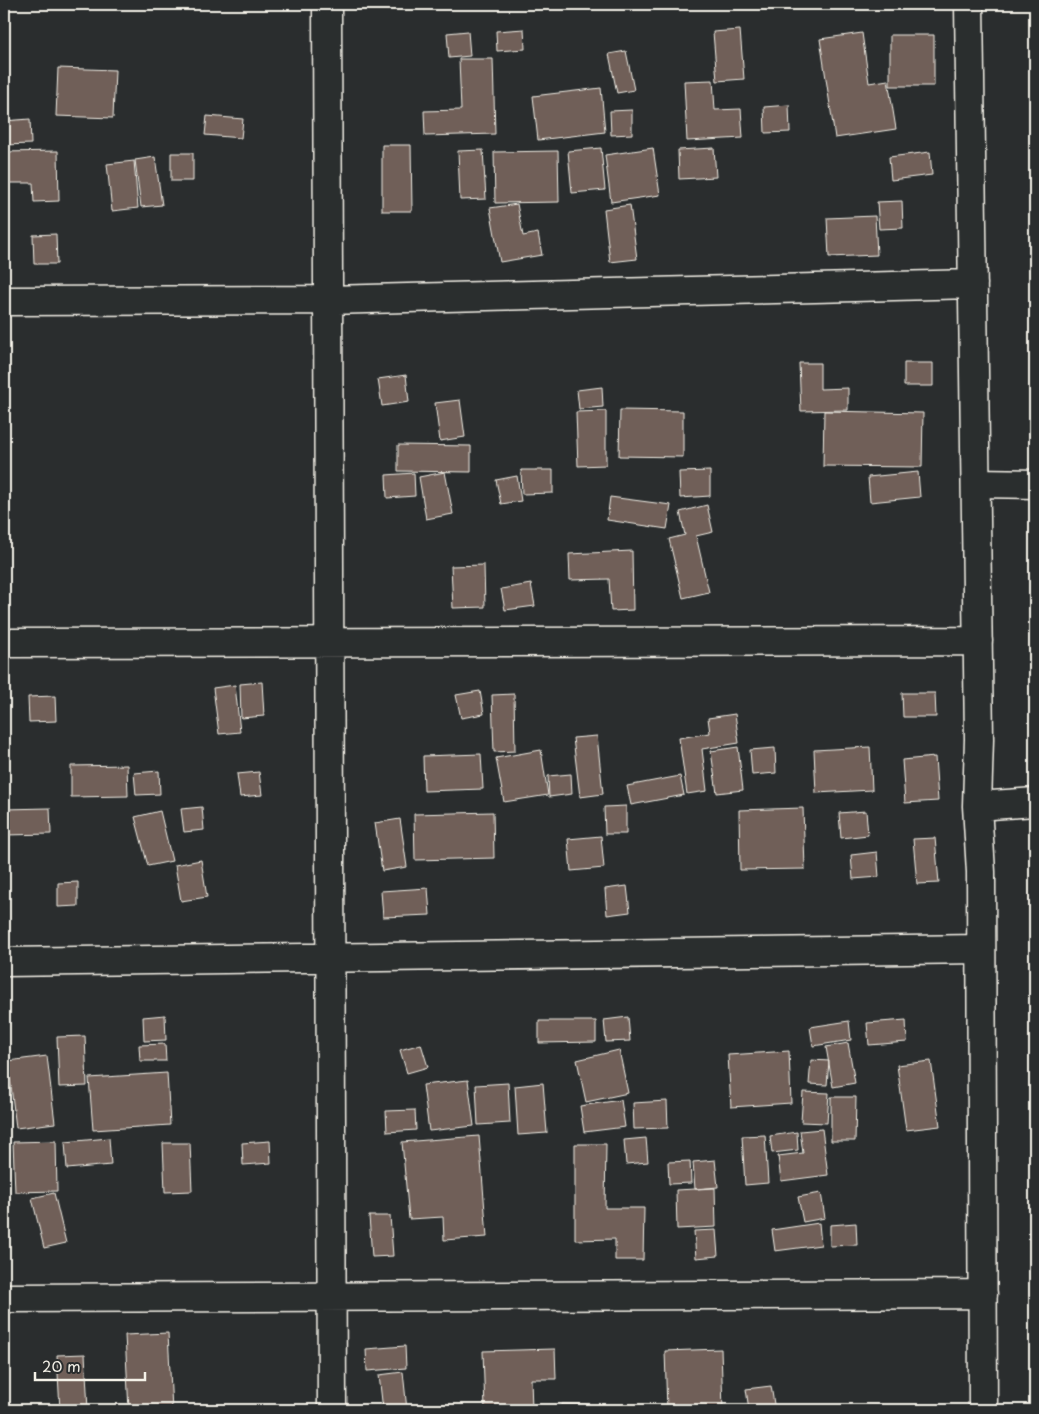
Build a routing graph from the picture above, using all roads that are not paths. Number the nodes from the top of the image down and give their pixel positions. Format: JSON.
{"nodes":[{"id":1,"x":328,"y":4,"type":"edge"},
{"id":2,"x":969,"y":4,"type":"edge"},
{"id":3,"x":973,"y":284,"type":"junction"},
{"id":4,"x":328,"y":300,"type":"junction"},
{"id":5,"x":4,"y":301,"type":"edge"},
{"id":6,"x":976,"y":483,"type":"junction"},
{"id":7,"x":1035,"y":484,"type":"edge"},
{"id":8,"x":978,"y":641,"type":"junction"},
{"id":9,"x":330,"y":642,"type":"junction"},
{"id":10,"x":4,"y":643,"type":"edge"},
{"id":11,"x":1035,"y":802,"type":"edge"},
{"id":12,"x":977,"y":806,"type":"junction"},
{"id":13,"x":981,"y":949,"type":"junction"},
{"id":14,"x":330,"y":958,"type":"junction"},
{"id":15,"x":4,"y":962,"type":"edge"},
{"id":16,"x":983,"y":1294,"type":"junction"},
{"id":17,"x":332,"y":1297,"type":"junction"},
{"id":18,"x":4,"y":1298,"type":"edge"},
{"id":19,"x":332,"y":1410,"type":"edge"},
{"id":20,"x":983,"y":1410,"type":"edge"}],
"edges":[{"from":1,"to":4,"type":"street"},
{"from":2,"to":3,"type":"street"},
{"from":3,"to":4,"type":"street"},
{"from":3,"to":6,"type":"street"},
{"from":4,"to":5,"type":"street"},
{"from":4,"to":9,"type":"street"},
{"from":6,"to":7,"type":"street"},
{"from":6,"to":8,"type":"street"},
{"from":8,"to":9,"type":"street"},
{"from":8,"to":12,"type":"street"},
{"from":9,"to":10,"type":"street"},
{"from":9,"to":14,"type":"street"},
{"from":11,"to":12,"type":"street"},
{"from":12,"to":13,"type":"street"},
{"from":13,"to":14,"type":"street"},
{"from":13,"to":16,"type":"street"},
{"from":14,"to":15,"type":"street"},
{"from":14,"to":17,"type":"street"},
{"from":16,"to":17,"type":"street"},
{"from":16,"to":20,"type":"street"},
{"from":17,"to":18,"type":"street"},
{"from":17,"to":19,"type":"street"}]}
